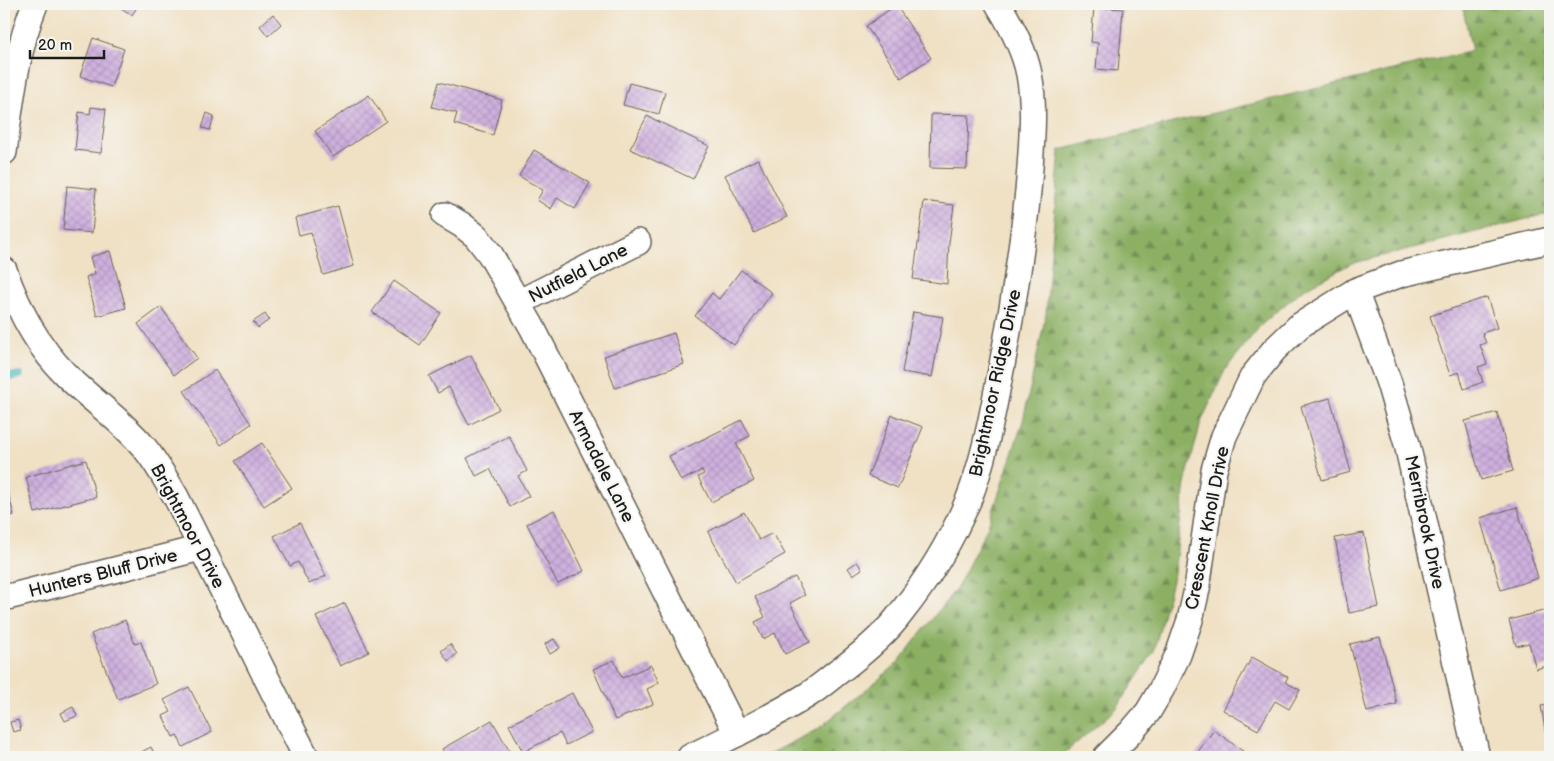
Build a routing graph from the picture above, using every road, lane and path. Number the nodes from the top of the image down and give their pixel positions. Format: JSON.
{"nodes":[{"id":1,"x":35,"y":4,"type":"edge"},
{"id":2,"x":998,"y":4,"type":"edge"},
{"id":3,"x":4,"y":152,"type":"edge"},
{"id":4,"x":445,"y":215,"type":"dead end"},
{"id":5,"x":1550,"y":240,"type":"edge"},
{"id":6,"x":638,"y":242,"type":"dead end"},
{"id":7,"x":4,"y":270,"type":"edge"},
{"id":8,"x":1355,"y":291,"type":"junction"},
{"id":9,"x":518,"y":303,"type":"junction"},
{"id":10,"x":202,"y":548,"type":"junction"},
{"id":11,"x":4,"y":598,"type":"edge"},
{"id":12,"x":738,"y":734,"type":"junction"},
{"id":13,"x":306,"y":757,"type":"edge"},
{"id":14,"x":690,"y":757,"type":"edge"},
{"id":15,"x":1106,"y":757,"type":"edge"},
{"id":16,"x":1477,"y":757,"type":"edge"}],
"edges":[{"from":1,"to":3,"type":"street"},
{"from":2,"to":12,"type":"street","name":"Brightmoor Ridge Drive"},
{"from":4,"to":9,"type":"street","name":"Armadale Lane"},
{"from":5,"to":8,"type":"street","name":"Crescent Knoll Drive"},
{"from":6,"to":9,"type":"street","name":"Nutfield Lane"},
{"from":7,"to":10,"type":"street","name":"Brightmoor Drive"},
{"from":8,"to":15,"type":"street","name":"Crescent Knoll Drive"},
{"from":8,"to":16,"type":"street","name":"Merribrook Drive"},
{"from":9,"to":12,"type":"street","name":"Armadale Lane"},
{"from":10,"to":11,"type":"street","name":"Hunters Bluff Drive"},
{"from":10,"to":13,"type":"street","name":"Brightmoor Drive"},
{"from":12,"to":14,"type":"street","name":"Brightmoor Ridge Drive"}]}
